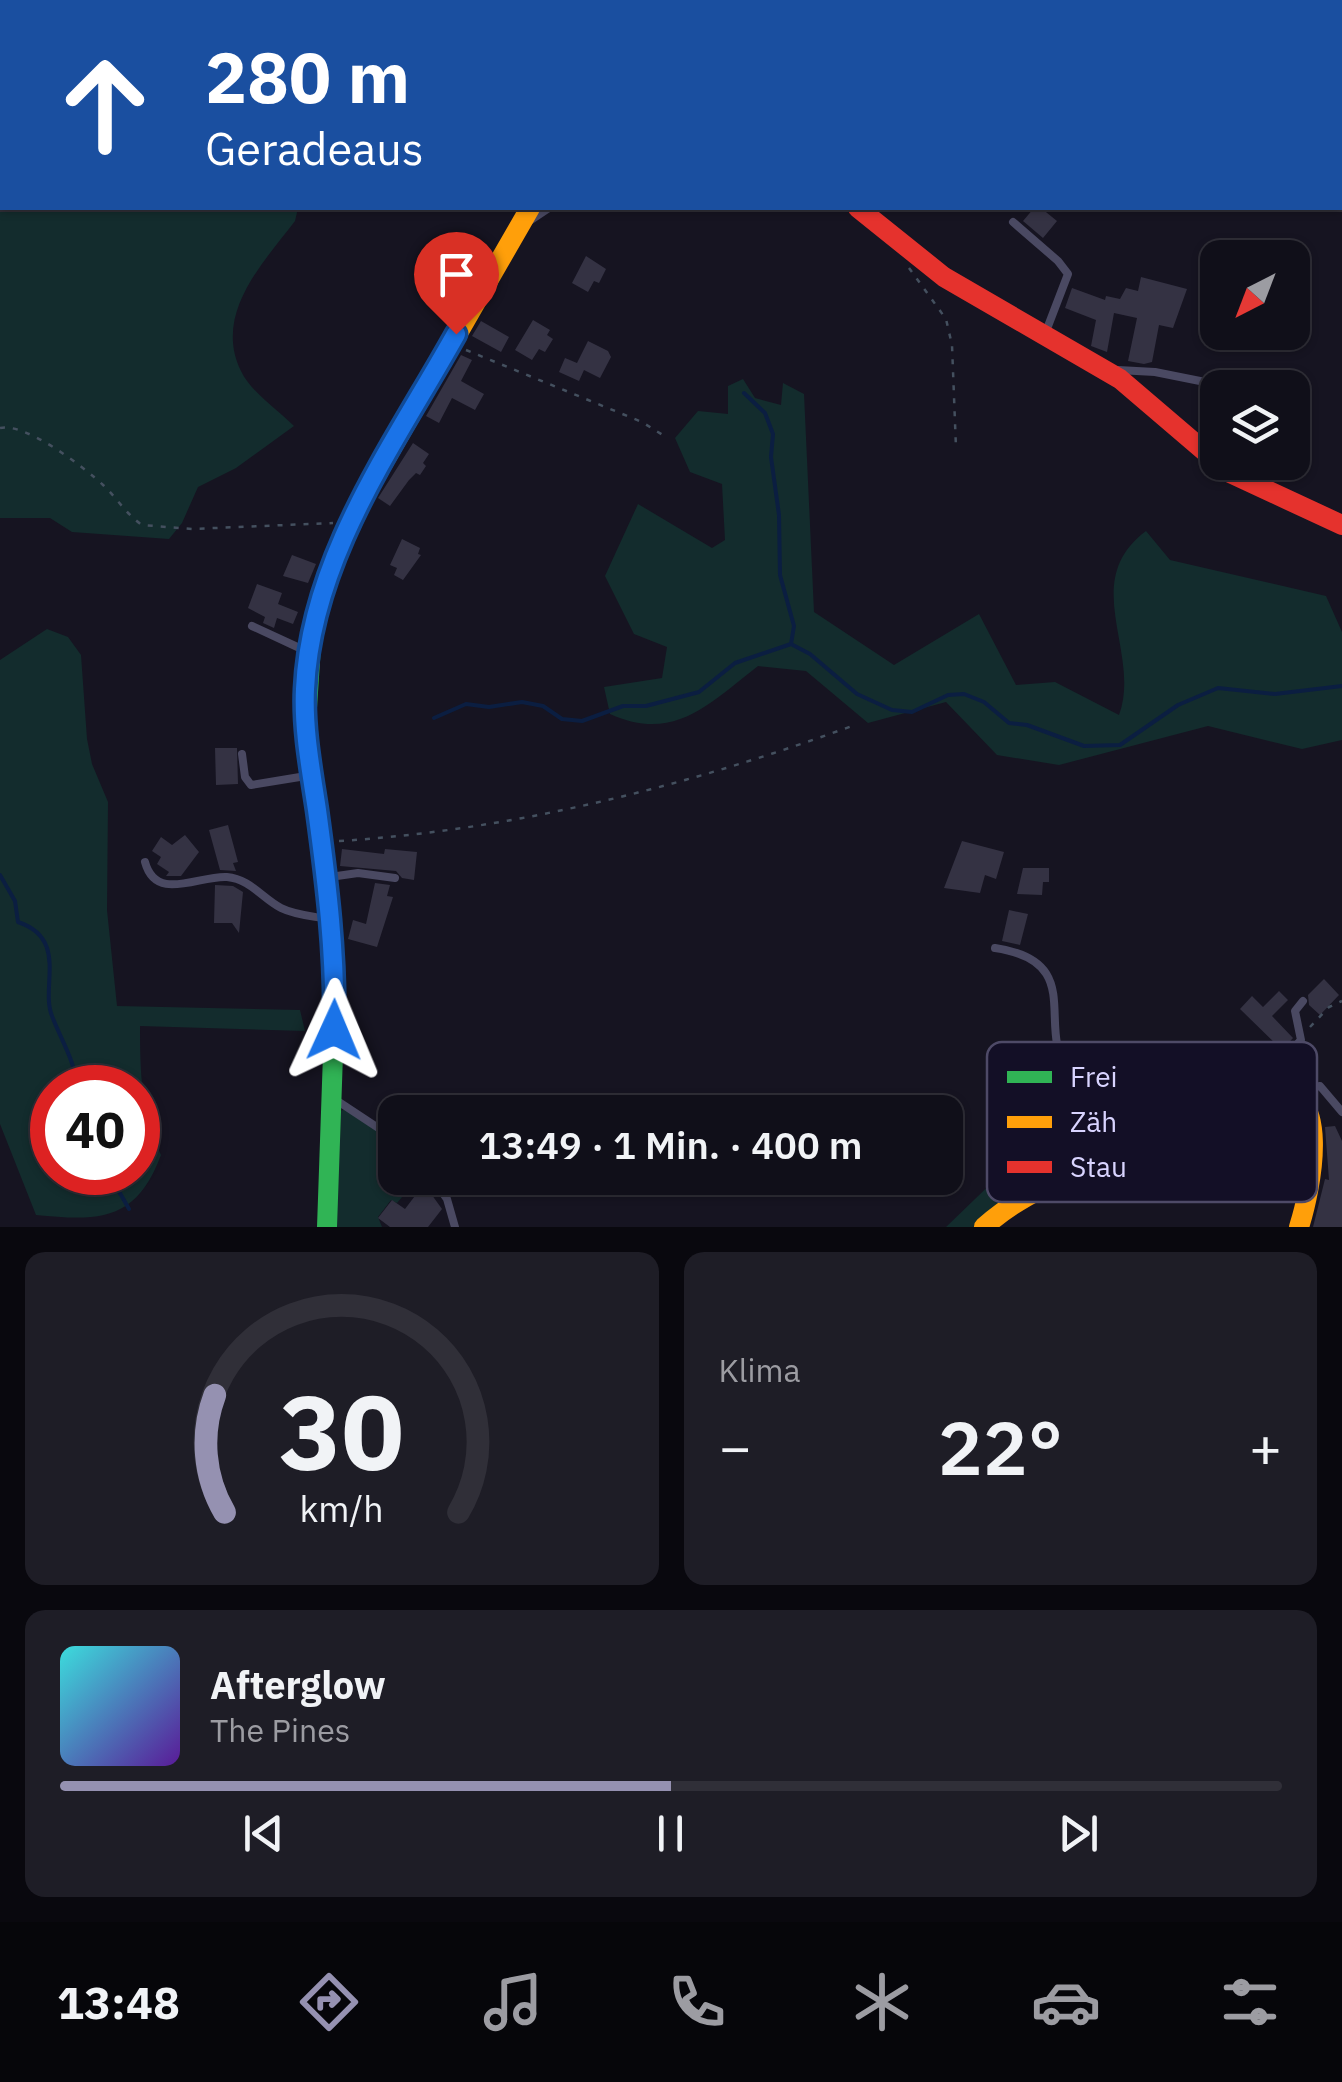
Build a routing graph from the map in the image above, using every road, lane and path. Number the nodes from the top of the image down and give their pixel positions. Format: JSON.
{"nodes":[{"id":1,"x":546,"y":210,"type":"edge"},
{"id":2,"x":860,"y":210,"type":"edge"},
{"id":3,"x":526,"y":215,"type":"edge"},
{"id":4,"x":1013,"y":222,"type":"dead end"},
{"id":5,"x":912,"y":252,"type":"junction"},
{"id":6,"x":1044,"y":336,"type":"junction"},
{"id":7,"x":450,"y":343,"type":"junction"},
{"id":8,"x":1104,"y":370,"type":"junction"},
{"id":9,"x":1200,"y":380,"type":"edge"},
{"id":10,"x":0,"y":428,"type":"edge"},
{"id":11,"x":666,"y":438,"type":"dead end"},
{"id":12,"x":956,"y":448,"type":"dead end"},
{"id":13,"x":350,"y":522,"type":"junction"},
{"id":14,"x":1342,"y":526,"type":"edge"},
{"id":15,"x":252,"y":626,"type":"dead end"},
{"id":16,"x":308,"y":652,"type":"junction"},
{"id":17,"x":852,"y":726,"type":"dead end"},
{"id":18,"x":242,"y":754,"type":"dead end"},
{"id":19,"x":312,"y":775,"type":"junction"},
{"id":20,"x":321,"y":842,"type":"junction"},
{"id":21,"x":145,"y":862,"type":"dead end"},
{"id":22,"x":325,"y":878,"type":"junction"},
{"id":23,"x":395,"y":878,"type":"dead end"},
{"id":24,"x":330,"y":920,"type":"junction"},
{"id":25,"x":995,"y":948,"type":"dead end"},
{"id":26,"x":1303,"y":1001,"type":"dead end"},
{"id":27,"x":1342,"y":1001,"type":"edge"},
{"id":28,"x":1301,"y":1040,"type":"joint"},
{"id":29,"x":1058,"y":1042,"type":"edge"},
{"id":30,"x":1317,"y":1087,"type":"edge"},
{"id":31,"x":331,"y":1098,"type":"junction"},
{"id":32,"x":1342,"y":1112,"type":"edge"},
{"id":33,"x":378,"y":1126,"type":"edge"},
{"id":34,"x":444,"y":1195,"type":"edge"},
{"id":35,"x":1017,"y":1202,"type":"edge"},
{"id":36,"x":1307,"y":1202,"type":"edge"},
{"id":37,"x":327,"y":1227,"type":"edge"},
{"id":38,"x":455,"y":1227,"type":"edge"},
{"id":39,"x":984,"y":1227,"type":"edge"},
{"id":40,"x":1298,"y":1227,"type":"edge"}],
"edges":[{"from":1,"to":3,"type":"lane"},
{"from":2,"to":5,"type":"street"},
{"from":3,"to":7,"type":"street"},
{"from":4,"to":6,"type":"lane"},
{"from":5,"to":6,"type":"street"},
{"from":5,"to":12,"type":"path"},
{"from":6,"to":8,"type":"street"},
{"from":7,"to":11,"type":"path"},
{"from":7,"to":13,"type":"street"},
{"from":8,"to":9,"type":"lane"},
{"from":8,"to":14,"type":"street"},
{"from":10,"to":13,"type":"path"},
{"from":13,"to":16,"type":"street"},
{"from":15,"to":16,"type":"lane"},
{"from":16,"to":19,"type":"street"},
{"from":17,"to":20,"type":"path"},
{"from":18,"to":19,"type":"lane"},
{"from":19,"to":20,"type":"street"},
{"from":20,"to":22,"type":"street"},
{"from":21,"to":24,"type":"lane"},
{"from":22,"to":23,"type":"lane"},
{"from":22,"to":24,"type":"street"},
{"from":24,"to":31,"type":"street"},
{"from":25,"to":29,"type":"lane"},
{"from":26,"to":28,"type":"lane"},
{"from":27,"to":28,"type":"path"},
{"from":30,"to":32,"type":"lane"},
{"from":31,"to":33,"type":"lane"},
{"from":31,"to":37,"type":"street"},
{"from":34,"to":38,"type":"lane"},
{"from":35,"to":39,"type":"street"},
{"from":36,"to":40,"type":"street"}]}
